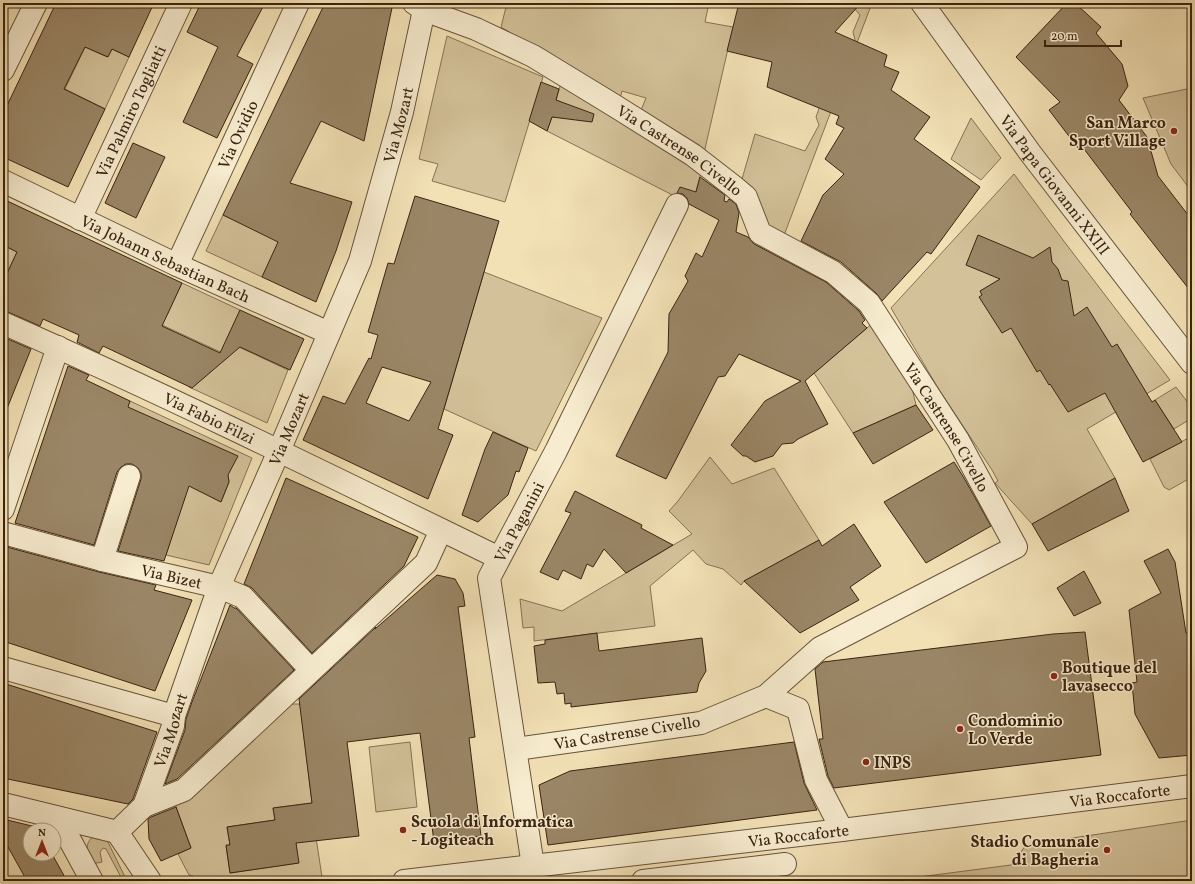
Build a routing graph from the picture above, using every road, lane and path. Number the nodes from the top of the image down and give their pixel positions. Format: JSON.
{"nodes":[{"id":1,"x":36,"y":3,"type":"edge"},
{"id":2,"x":181,"y":3,"type":"edge"},
{"id":3,"x":298,"y":3,"type":"edge"},
{"id":4,"x":922,"y":3,"type":"edge"},
{"id":5,"x":419,"y":7,"type":"edge"},
{"id":6,"x":3,"y":70,"type":"edge"},
{"id":7,"x":3,"y":182,"type":"edge"},
{"id":8,"x":677,"y":205,"type":"dead end"},
{"id":9,"x":80,"y":219,"type":"junction"},
{"id":10,"x":178,"y":265,"type":"junction"},
{"id":11,"x":3,"y":323,"type":"edge"},
{"id":12,"x":329,"y":333,"type":"junction"},
{"id":13,"x":58,"y":347,"type":"junction"},
{"id":14,"x":1192,"y":363,"type":"edge"},
{"id":15,"x":279,"y":451,"type":"junction"},
{"id":16,"x":129,"y":476,"type":"dead end"},
{"id":17,"x":3,"y":509,"type":"edge"},
{"id":18,"x":441,"y":530,"type":"junction"},
{"id":19,"x":3,"y":533,"type":"edge"},
{"id":20,"x":499,"y":558,"type":"junction"},
{"id":21,"x":102,"y":560,"type":"junction"},
{"id":22,"x":219,"y":587,"type":"junction"},
{"id":23,"x":3,"y":668,"type":"edge"},
{"id":24,"x":311,"y":670,"type":"junction"},
{"id":25,"x":766,"y":696,"type":"junction"},
{"id":26,"x":174,"y":716,"type":"junction"},
{"id":27,"x":516,"y":749,"type":"junction"},
{"id":28,"x":1192,"y":786,"type":"edge"},
{"id":29,"x":3,"y":804,"type":"edge"},
{"id":30,"x":144,"y":806,"type":"junction"},
{"id":31,"x":58,"y":818,"type":"junction"},
{"id":32,"x":842,"y":830,"type":"junction"},
{"id":33,"x":117,"y":832,"type":"junction"},
{"id":34,"x":802,"y":834,"type":"junction"},
{"id":35,"x":523,"y":872,"type":"edge"},
{"id":36,"x":786,"y":872,"type":"edge"},
{"id":37,"x":92,"y":881,"type":"edge"},
{"id":38,"x":150,"y":881,"type":"edge"},
{"id":39,"x":404,"y":881,"type":"edge"},
{"id":40,"x":643,"y":881,"type":"edge"}],
"edges":[{"from":1,"to":6,"type":"street"},
{"from":2,"to":9,"type":"street","name":"Via Palmiro Togliatti"},
{"from":3,"to":10,"type":"street","name":"Via Ovidio"},
{"from":4,"to":14,"type":"street","name":"Via Papa Giovanni XXIII"},
{"from":5,"to":12,"type":"street","name":"Via Mozart"},
{"from":5,"to":25,"type":"street","name":"Via Castrense Civello"},
{"from":7,"to":9,"type":"street","name":"Via Johann Sebastian Bach"},
{"from":8,"to":20,"type":"street","name":"Via Paganini"},
{"from":9,"to":10,"type":"street","name":"Via Johann Sebastian Bach"},
{"from":10,"to":12,"type":"street","name":"Via Johann Sebastian Bach"},
{"from":11,"to":13,"type":"street","name":"Via Fabio Filzi"},
{"from":12,"to":15,"type":"street","name":"Via Mozart"},
{"from":13,"to":15,"type":"street","name":"Via Fabio Filzi"},
{"from":13,"to":17,"type":"street"},
{"from":15,"to":18,"type":"street","name":"Via Fabio Filzi"},
{"from":15,"to":22,"type":"street","name":"Via Mozart"},
{"from":16,"to":21,"type":"street"},
{"from":18,"to":20,"type":"street","name":"Via Fabio Filzi"},
{"from":18,"to":24,"type":"street"},
{"from":19,"to":21,"type":"street","name":"Via Bizet"},
{"from":20,"to":27,"type":"street","name":"Via Paganini"},
{"from":21,"to":22,"type":"street","name":"Via Bizet"},
{"from":22,"to":24,"type":"street","name":"Via Bizet"},
{"from":22,"to":26,"type":"street","name":"Via Mozart"},
{"from":23,"to":26,"type":"street"},
{"from":24,"to":30,"type":"street"},
{"from":25,"to":27,"type":"street","name":"Via Castrense Civello"},
{"from":25,"to":32,"type":"street"},
{"from":26,"to":30,"type":"street","name":"Via Mozart"},
{"from":27,"to":35,"type":"street","name":"Via Paganini"},
{"from":28,"to":32,"type":"street","name":"Via Roccaforte"},
{"from":29,"to":31,"type":"street"},
{"from":30,"to":33,"type":"street","name":"Via Mozart"},
{"from":31,"to":33,"type":"street"},
{"from":31,"to":37,"type":"street"},
{"from":32,"to":34,"type":"street","name":"Via Roccaforte"},
{"from":33,"to":38,"type":"street"},
{"from":34,"to":35,"type":"street","name":"Via Roccaforte"},
{"from":34,"to":36,"type":"street"},
{"from":35,"to":39,"type":"street","name":"Via Roccaforte"},
{"from":36,"to":40,"type":"street"}]}
